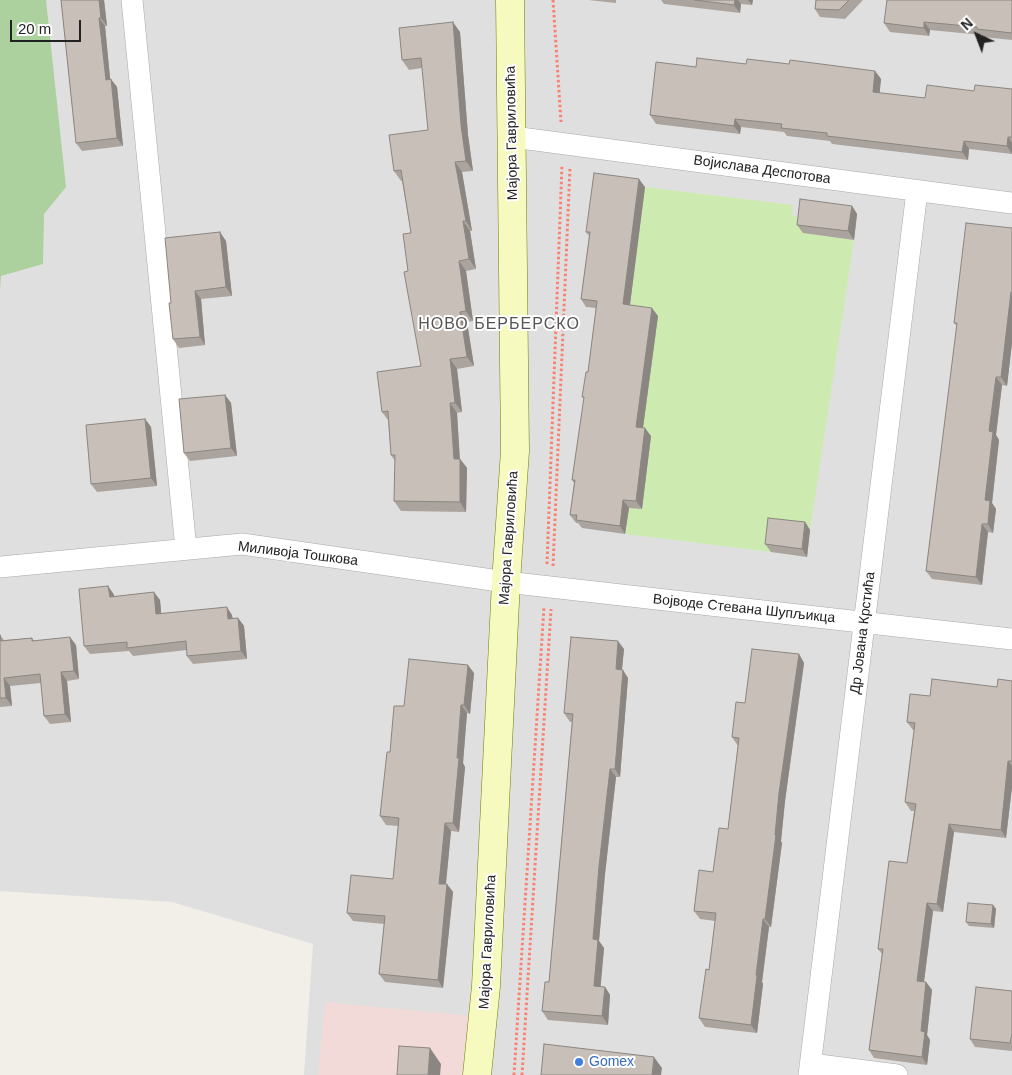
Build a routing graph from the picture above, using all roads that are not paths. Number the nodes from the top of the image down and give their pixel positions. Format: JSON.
{"nodes":[{"id":1,"x":132,"y":0,"type":"edge"},
{"id":2,"x":510,"y":0,"type":"edge"},
{"id":3,"x":513,"y":137,"type":"junction"},
{"id":4,"x":917,"y":191,"type":"junction"},
{"id":5,"x":1012,"y":203,"type":"edge"},
{"id":6,"x":186,"y":549,"type":"junction"},
{"id":7,"x":0,"y":567,"type":"edge"},
{"id":8,"x":506,"y":582,"type":"junction"},
{"id":9,"x":864,"y":623,"type":"junction"},
{"id":10,"x":1012,"y":639,"type":"edge"},
{"id":11,"x":810,"y":1070,"type":"edge"},
{"id":12,"x":477,"y":1075,"type":"edge"},
{"id":13,"x":898,"y":1075,"type":"edge"}],
"edges":[{"from":1,"to":6,"type":"street"},
{"from":2,"to":3,"type":"street","name":"Мајора Гавриловића"},
{"from":3,"to":4,"type":"street","name":"Војислава Деспотова"},
{"from":3,"to":8,"type":"street","name":"Мајора Гавриловића"},
{"from":4,"to":5,"type":"street","name":"Војислава Деспотова"},
{"from":4,"to":9,"type":"street","name":"Др Јована Крстића"},
{"from":6,"to":7,"type":"street","name":"Миливоја Тошкова"},
{"from":6,"to":8,"type":"street","name":"Миливоја Тошкова"},
{"from":8,"to":9,"type":"street","name":"Војводе Стевана Шупљикца"},
{"from":8,"to":12,"type":"street","name":"Мајора Гавриловића"},
{"from":9,"to":10,"type":"street","name":"Војводе Стевана Шупљикца"},
{"from":9,"to":11,"type":"street","name":"Др Јована Крстића"},
{"from":11,"to":13,"type":"street"}]}
